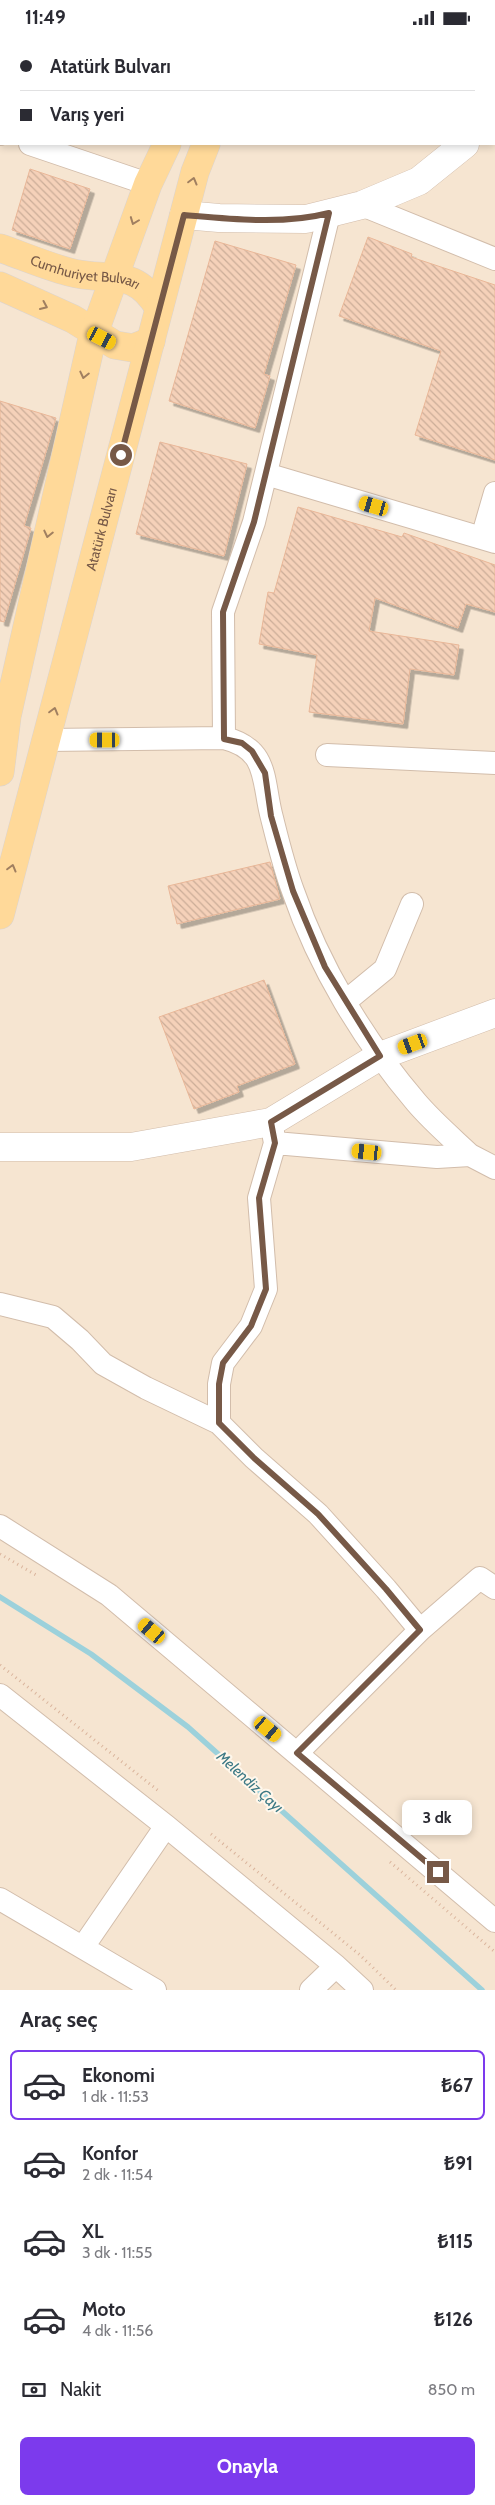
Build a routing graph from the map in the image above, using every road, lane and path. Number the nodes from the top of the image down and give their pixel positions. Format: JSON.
{"nodes":[{"id":1,"x":33,"y":145,"type":"edge"},
{"id":2,"x":167,"y":145,"type":"edge"},
{"id":3,"x":206,"y":145,"type":"edge"},
{"id":4,"x":464,"y":145,"type":"edge"},
{"id":5,"x":148,"y":184,"type":"junction"},
{"id":6,"x":362,"y":205,"type":"junction"},
{"id":7,"x":329,"y":213,"type":"junction"},
{"id":8,"x":184,"y":215,"type":"junction"},
{"id":9,"x":0,"y":248,"type":"edge"},
{"id":10,"x":495,"y":259,"type":"edge"},
{"id":11,"x":113,"y":277,"type":"junction"},
{"id":12,"x":0,"y":286,"type":"edge"},
{"id":13,"x":159,"y":309,"type":"junction"},
{"id":14,"x":94,"y":332,"type":"junction"},
{"id":15,"x":150,"y":341,"type":"junction"},
{"id":16,"x":266,"y":474,"type":"junction"},
{"id":17,"x":495,"y":493,"type":"edge"},
{"id":18,"x":488,"y":540,"type":"edge"},
{"id":19,"x":224,"y":739,"type":"junction"},
{"id":20,"x":46,"y":740,"type":"junction"},
{"id":21,"x":327,"y":755,"type":"dead end"},
{"id":22,"x":495,"y":764,"type":"edge"},
{"id":23,"x":1,"y":765,"type":"edge"},
{"id":24,"x":412,"y":904,"type":"dead end"},
{"id":25,"x":0,"y":915,"type":"edge"},
{"id":26,"x":346,"y":1001,"type":"junction"},
{"id":27,"x":495,"y":1013,"type":"edge"},
{"id":28,"x":380,"y":1056,"type":"junction"},
{"id":29,"x":273,"y":1132,"type":"junction"},
{"id":30,"x":0,"y":1147,"type":"edge"},
{"id":31,"x":470,"y":1155,"type":"junction"},
{"id":32,"x":495,"y":1168,"type":"edge"},
{"id":33,"x":0,"y":1304,"type":"edge"},
{"id":34,"x":219,"y":1423,"type":"junction"},
{"id":35,"x":0,"y":1526,"type":"edge"},
{"id":36,"x":0,"y":1554,"type":"edge"},
{"id":37,"x":42,"y":1579,"type":"dead end"},
{"id":38,"x":495,"y":1588,"type":"edge"},
{"id":39,"x":420,"y":1630,"type":"junction"},
{"id":40,"x":0,"y":1695,"type":"edge"},
{"id":41,"x":297,"y":1753,"type":"junction"},
{"id":42,"x":166,"y":1826,"type":"junction"},
{"id":43,"x":389,"y":1861,"type":"dead end"},
{"id":44,"x":0,"y":1899,"type":"edge"},
{"id":45,"x":495,"y":1921,"type":"edge"},
{"id":46,"x":83,"y":1947,"type":"junction"},
{"id":47,"x":495,"y":1953,"type":"edge"},
{"id":48,"x":336,"y":1966,"type":"junction"},
{"id":49,"x":155,"y":1990,"type":"edge"},
{"id":50,"x":311,"y":1990,"type":"edge"},
{"id":51,"x":362,"y":1990,"type":"edge"}],
"edges":[{"from":1,"to":5,"type":"street"},
{"from":2,"to":5,"type":"main road"},
{"from":8,"to":3,"type":"main road","name":"Atatürk Bulvarı","one_way":true},
{"from":4,"to":6,"type":"street"},
{"from":5,"to":11,"type":"main road","one_way":true},
{"from":6,"to":7,"type":"street"},
{"from":6,"to":10,"type":"street"},
{"from":7,"to":8,"type":"street"},
{"from":7,"to":16,"type":"street"},
{"from":8,"to":13,"type":"main road","name":"Atatürk Bulvarı"},
{"from":9,"to":11,"type":"main road","name":"Cumhuriyet Bulvarı"},
{"from":11,"to":13,"type":"main road","name":"Cumhuriyet Bulvarı"},
{"from":11,"to":14,"type":"main road"},
{"from":12,"to":14,"type":"main road","one_way":true},
{"from":13,"to":15,"type":"main road","name":"Atatürk Bulvarı"},
{"from":14,"to":15,"type":"main road"},
{"from":14,"to":23,"type":"main road","one_way":true},
{"from":20,"to":15,"type":"main road","name":"Atatürk Bulvarı","one_way":true},
{"from":16,"to":18,"type":"street"},
{"from":16,"to":19,"type":"street"},
{"from":17,"to":18,"type":"street"},
{"from":19,"to":20,"type":"street"},
{"from":19,"to":26,"type":"street"},
{"from":25,"to":20,"type":"main road","name":"Atatürk Bulvarı","one_way":true},
{"from":21,"to":22,"type":"street"},
{"from":24,"to":26,"type":"street"},
{"from":26,"to":28,"type":"street"},
{"from":27,"to":28,"type":"street"},
{"from":28,"to":29,"type":"street"},
{"from":28,"to":31,"type":"street"},
{"from":29,"to":30,"type":"street"},
{"from":29,"to":31,"type":"street"},
{"from":29,"to":34,"type":"street"},
{"from":31,"to":32,"type":"street"},
{"from":33,"to":34,"type":"street"},
{"from":34,"to":39,"type":"street"},
{"from":35,"to":41,"type":"street"},
{"from":36,"to":37,"type":"path"},
{"from":38,"to":39,"type":"street"},
{"from":39,"to":41,"type":"street"},
{"from":40,"to":42,"type":"street"},
{"from":41,"to":45,"type":"street"},
{"from":42,"to":46,"type":"street"},
{"from":42,"to":48,"type":"street"},
{"from":43,"to":47,"type":"path"},
{"from":44,"to":46,"type":"street"},
{"from":46,"to":49,"type":"street"},
{"from":48,"to":50,"type":"street"},
{"from":48,"to":51,"type":"street"}]}
